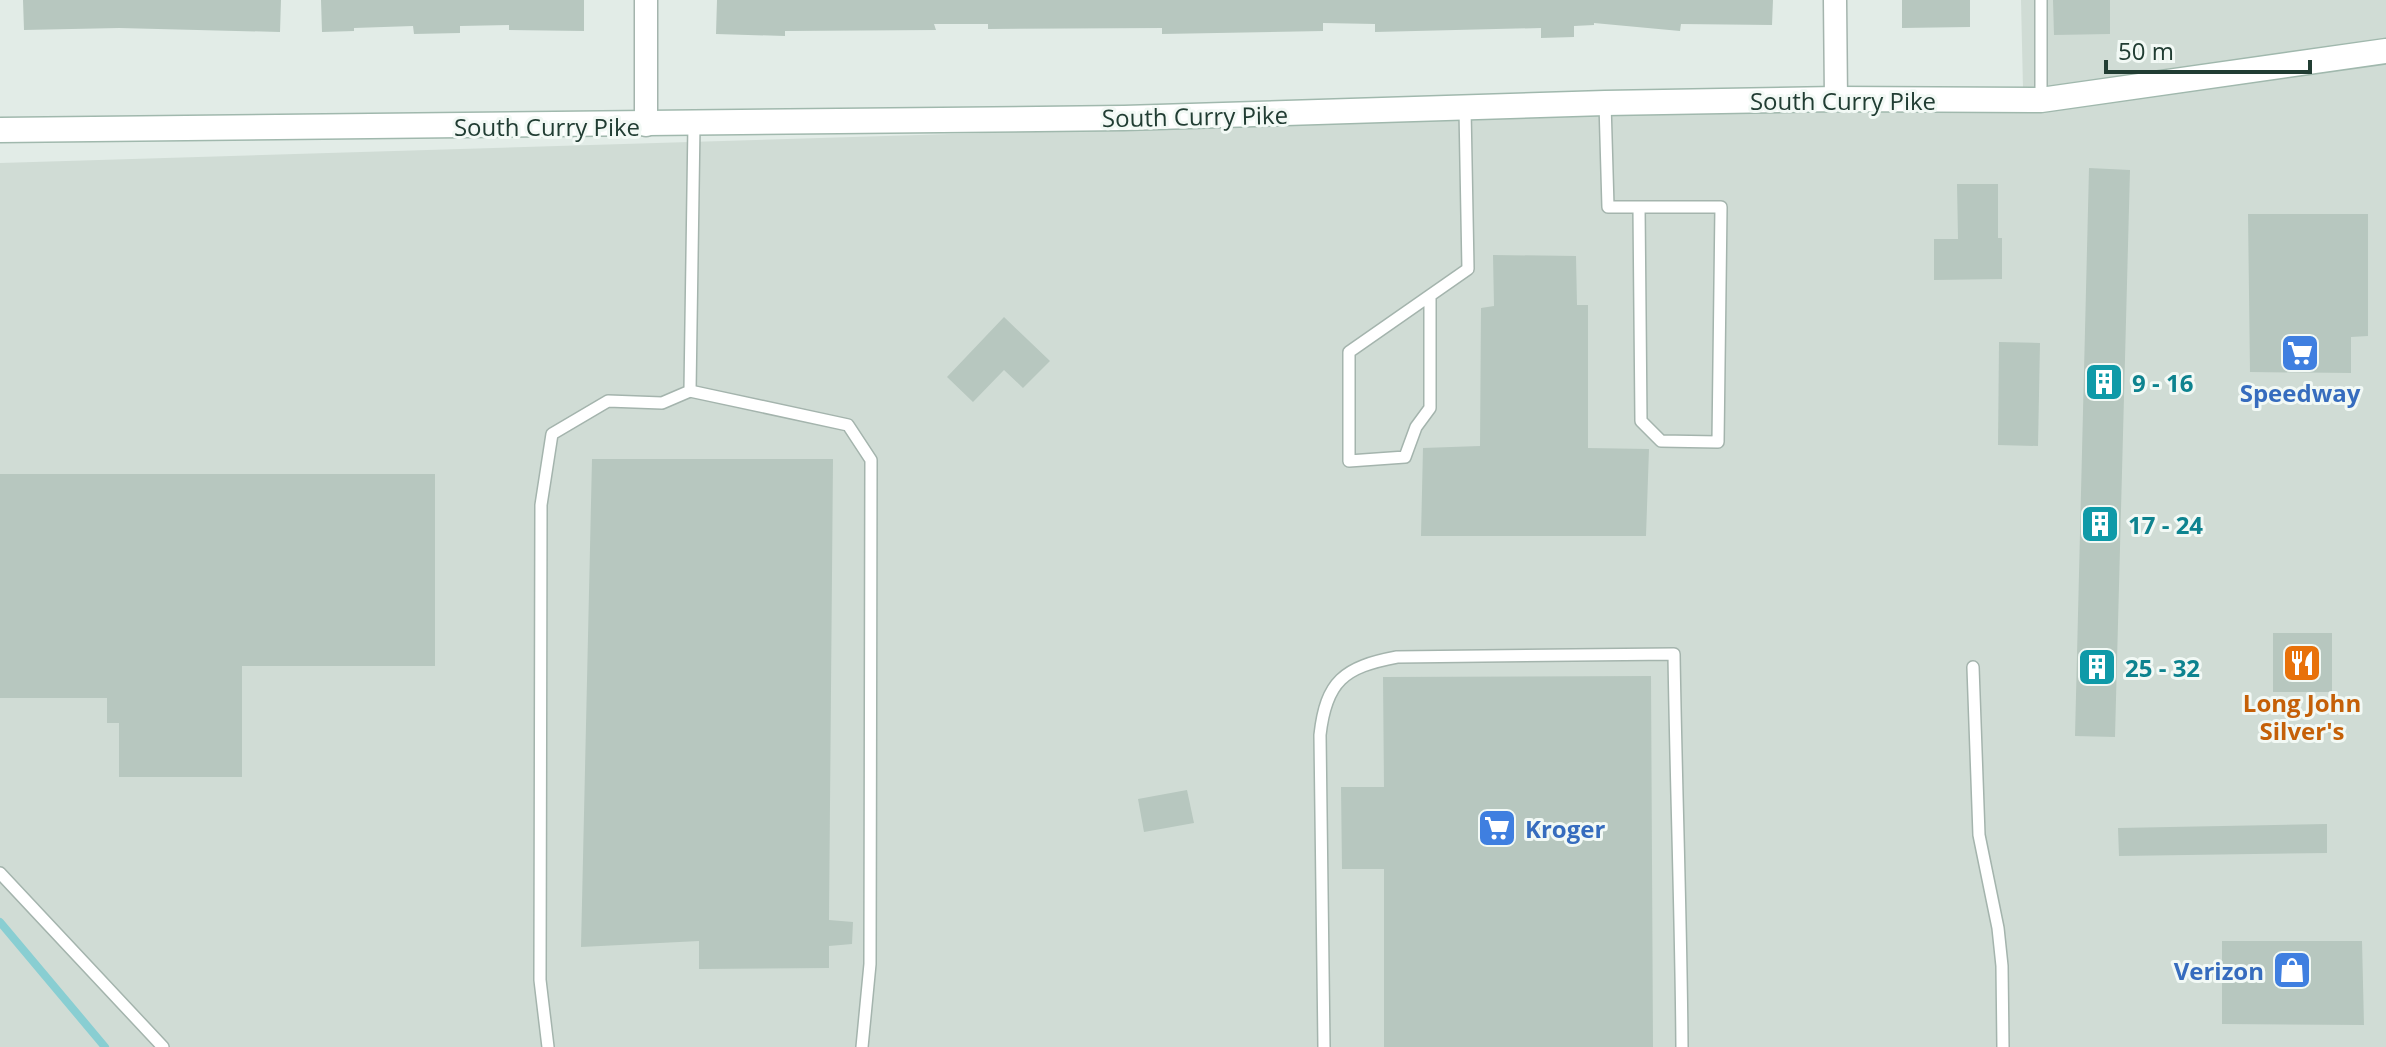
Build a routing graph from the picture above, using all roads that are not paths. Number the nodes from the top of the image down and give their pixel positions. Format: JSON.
{"nodes":[{"id":1,"x":646,"y":0,"type":"edge"},
{"id":2,"x":1835,"y":0,"type":"edge"},
{"id":3,"x":2041,"y":0,"type":"edge"},
{"id":4,"x":2386,"y":51,"type":"edge"},
{"id":5,"x":1836,"y":99,"type":"junction"},
{"id":6,"x":2041,"y":100,"type":"junction"},
{"id":7,"x":1605,"y":103,"type":"junction"},
{"id":8,"x":1465,"y":109,"type":"junction"},
{"id":9,"x":694,"y":124,"type":"junction"},
{"id":10,"x":646,"y":125,"type":"junction"},
{"id":11,"x":0,"y":130,"type":"edge"},
{"id":12,"x":1639,"y":207,"type":"junction"},
{"id":13,"x":1430,"y":296,"type":"junction"},
{"id":14,"x":690,"y":391,"type":"junction"},
{"id":15,"x":1973,"y":667,"type":"dead end"},
{"id":16,"x":0,"y":873,"type":"edge"},
{"id":17,"x":163,"y":1047,"type":"edge"},
{"id":18,"x":548,"y":1047,"type":"edge"},
{"id":19,"x":862,"y":1047,"type":"edge"},
{"id":20,"x":1324,"y":1047,"type":"edge"},
{"id":21,"x":1682,"y":1047,"type":"edge"},
{"id":22,"x":2003,"y":1047,"type":"edge"}],
"edges":[{"from":1,"to":10,"type":"street"},
{"from":2,"to":5,"type":"street"},
{"from":3,"to":6,"type":"lane"},
{"from":4,"to":6,"type":"main road","name":"South Curry Pike"},
{"from":5,"to":6,"type":"main road","name":"South Curry Pike"},
{"from":5,"to":7,"type":"main road","name":"South Curry Pike"},
{"from":7,"to":8,"type":"main road","name":"South Curry Pike"},
{"from":7,"to":12,"type":"lane"},
{"from":8,"to":9,"type":"main road","name":"South Curry Pike"},
{"from":8,"to":13,"type":"lane"},
{"from":9,"to":10,"type":"main road","name":"South Curry Pike"},
{"from":9,"to":14,"type":"lane"},
{"from":10,"to":11,"type":"main road","name":"South Curry Pike"},
{"from":12,"to":12,"type":"lane"},
{"from":13,"to":13,"type":"lane"},
{"from":14,"to":18,"type":"lane"},
{"from":14,"to":19,"type":"lane"},
{"from":15,"to":22,"type":"lane"},
{"from":16,"to":17,"type":"lane"},
{"from":20,"to":21,"type":"lane"}]}
